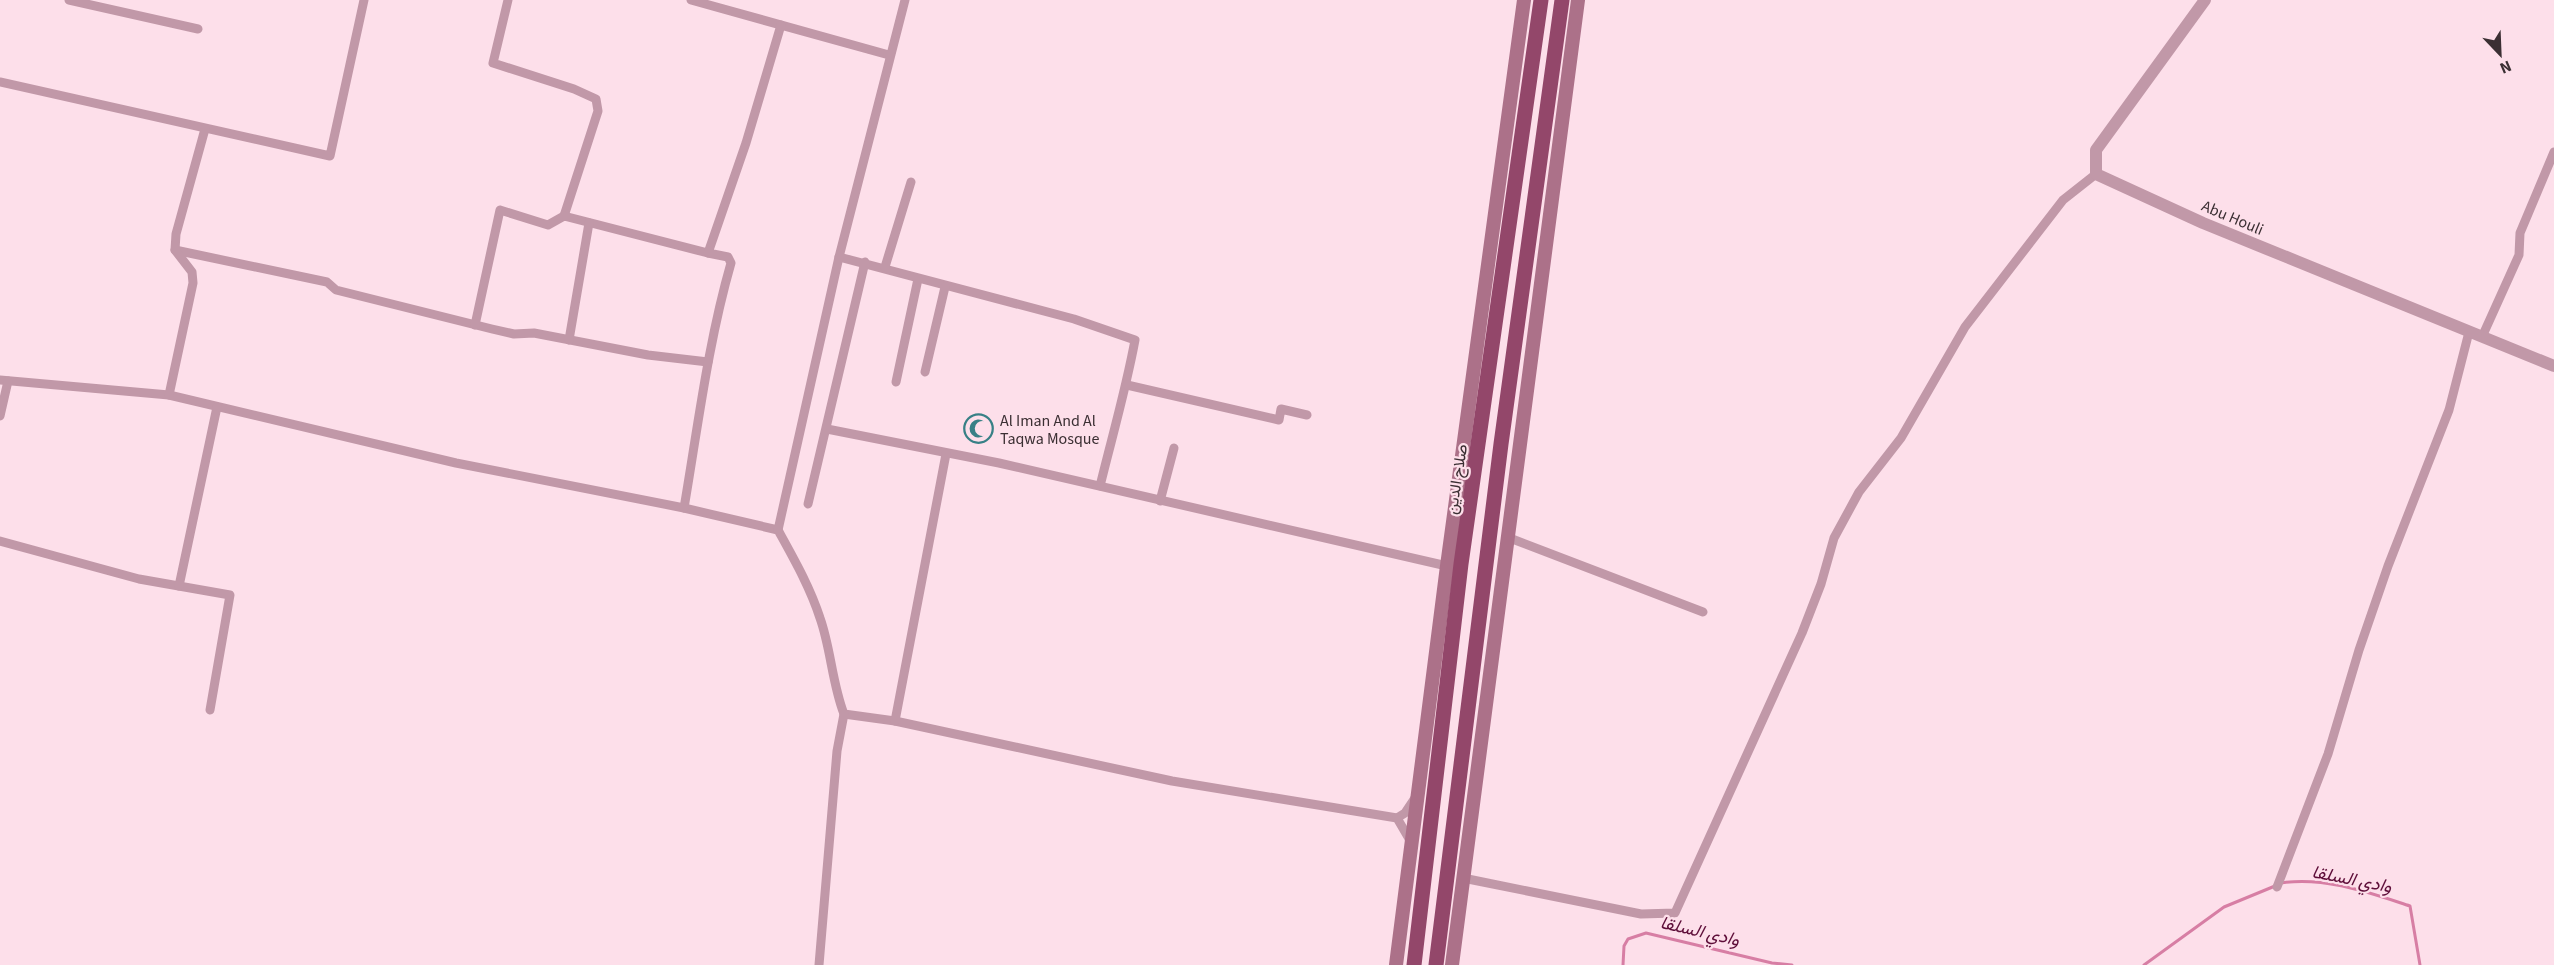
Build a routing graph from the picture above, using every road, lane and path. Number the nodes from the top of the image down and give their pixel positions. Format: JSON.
{"nodes":[{"id":1,"x":69,"y":0,"type":"edge"},
{"id":2,"x":364,"y":0,"type":"edge"},
{"id":3,"x":508,"y":0,"type":"edge"},
{"id":4,"x":691,"y":0,"type":"edge"},
{"id":5,"x":905,"y":0,"type":"edge"},
{"id":6,"x":1524,"y":0,"type":"edge"},
{"id":7,"x":1541,"y":0,"type":"edge"},
{"id":8,"x":1562,"y":0,"type":"edge"},
{"id":9,"x":1578,"y":0,"type":"edge"},
{"id":10,"x":2205,"y":0,"type":"edge"},
{"id":11,"x":781,"y":25,"type":"junction"},
{"id":12,"x":1537,"y":27,"type":"junction"},
{"id":13,"x":198,"y":29,"type":"dead end"},
{"id":14,"x":1558,"y":32,"type":"junction"},
{"id":15,"x":890,"y":55,"type":"junction"},
{"id":16,"x":0,"y":82,"type":"edge"},
{"id":17,"x":206,"y":129,"type":"junction"},
{"id":18,"x":2554,"y":152,"type":"edge"},
{"id":19,"x":2096,"y":174,"type":"junction"},
{"id":20,"x":911,"y":182,"type":"dead end"},
{"id":21,"x":564,"y":216,"type":"junction"},
{"id":22,"x":1512,"y":216,"type":"junction"},
{"id":23,"x":589,"y":223,"type":"junction"},
{"id":24,"x":1530,"y":231,"type":"junction"},
{"id":25,"x":175,"y":250,"type":"junction"},
{"id":26,"x":708,"y":253,"type":"junction"},
{"id":27,"x":839,"y":257,"type":"junction"},
{"id":28,"x":865,"y":262,"type":"junction"},
{"id":29,"x":885,"y":267,"type":"junction"},
{"id":30,"x":918,"y":279,"type":"junction"},
{"id":31,"x":945,"y":287,"type":"junction"},
{"id":32,"x":475,"y":325,"type":"junction"},
{"id":33,"x":2469,"y":332,"type":"junction"},
{"id":34,"x":2482,"y":337,"type":"junction"},
{"id":35,"x":569,"y":340,"type":"junction"},
{"id":36,"x":708,"y":362,"type":"junction"},
{"id":37,"x":2554,"y":366,"type":"edge"},
{"id":38,"x":925,"y":372,"type":"dead end"},
{"id":39,"x":4,"y":380,"type":"edge"},
{"id":40,"x":896,"y":382,"type":"dead end"},
{"id":41,"x":1127,"y":385,"type":"junction"},
{"id":42,"x":169,"y":395,"type":"junction"},
{"id":43,"x":217,"y":407,"type":"junction"},
{"id":44,"x":0,"y":416,"type":"edge"},
{"id":45,"x":1307,"y":416,"type":"dead end"},
{"id":46,"x":827,"y":429,"type":"junction"},
{"id":47,"x":1174,"y":448,"type":"dead end"},
{"id":48,"x":946,"y":454,"type":"junction"},
{"id":49,"x":1100,"y":486,"type":"junction"},
{"id":50,"x":1160,"y":501,"type":"junction"},
{"id":51,"x":808,"y":504,"type":"dead end"},
{"id":52,"x":684,"y":508,"type":"junction"},
{"id":53,"x":777,"y":530,"type":"junction"},
{"id":54,"x":1507,"y":537,"type":"junction"},
{"id":55,"x":0,"y":541,"type":"edge"},
{"id":56,"x":1447,"y":566,"type":"junction"},
{"id":57,"x":179,"y":586,"type":"junction"},
{"id":58,"x":1703,"y":612,"type":"dead end"},
{"id":59,"x":210,"y":710,"type":"dead end"},
{"id":60,"x":844,"y":714,"type":"junction"},
{"id":61,"x":895,"y":721,"type":"junction"},
{"id":62,"x":1418,"y":794,"type":"junction"},
{"id":63,"x":1396,"y":818,"type":"junction"},
{"id":64,"x":1411,"y":842,"type":"junction"},
{"id":65,"x":1463,"y":878,"type":"junction"},
{"id":66,"x":2277,"y":888,"type":"dead end"},
{"id":67,"x":819,"y":965,"type":"edge"},
{"id":68,"x":1396,"y":965,"type":"edge"},
{"id":69,"x":1414,"y":965,"type":"edge"},
{"id":70,"x":1436,"y":965,"type":"edge"},
{"id":71,"x":1452,"y":965,"type":"edge"}],
"edges":[{"from":1,"to":13,"type":"street"},
{"from":2,"to":17,"type":"street"},
{"from":3,"to":21,"type":"street"},
{"from":4,"to":11,"type":"street"},
{"from":5,"to":15,"type":"street"},
{"from":6,"to":56,"type":"main road"},
{"from":7,"to":12,"type":"highway","name":"صلاح الدين"},
{"from":8,"to":14,"type":"highway"},
{"from":9,"to":54,"type":"main road"},
{"from":10,"to":19,"type":"street"},
{"from":11,"to":15,"type":"street"},
{"from":11,"to":26,"type":"street"},
{"from":12,"to":14,"type":"highway"},
{"from":12,"to":22,"type":"highway","name":"صلاح الدين"},
{"from":14,"to":24,"type":"highway"},
{"from":15,"to":27,"type":"street"},
{"from":16,"to":17,"type":"street"},
{"from":17,"to":25,"type":"street"},
{"from":18,"to":34,"type":"street"},
{"from":19,"to":33,"type":"street","name":"Abu Houli"},
{"from":19,"to":65,"type":"street"},
{"from":20,"to":29,"type":"street"},
{"from":21,"to":23,"type":"street"},
{"from":21,"to":32,"type":"street"},
{"from":22,"to":24,"type":"highway"},
{"from":22,"to":69,"type":"highway","name":"صلاح الدين"},
{"from":23,"to":26,"type":"street"},
{"from":23,"to":35,"type":"street"},
{"from":24,"to":70,"type":"highway"},
{"from":25,"to":32,"type":"street"},
{"from":25,"to":42,"type":"street"},
{"from":26,"to":36,"type":"street"},
{"from":27,"to":28,"type":"street"},
{"from":27,"to":53,"type":"street"},
{"from":28,"to":29,"type":"street"},
{"from":28,"to":46,"type":"street"},
{"from":29,"to":30,"type":"street"},
{"from":30,"to":31,"type":"street"},
{"from":30,"to":40,"type":"street"},
{"from":31,"to":38,"type":"street"},
{"from":31,"to":41,"type":"street"},
{"from":32,"to":35,"type":"street"},
{"from":33,"to":34,"type":"street","name":"Abu Houli"},
{"from":33,"to":66,"type":"street"},
{"from":34,"to":37,"type":"street","name":"Abu Houli"},
{"from":35,"to":36,"type":"street"},
{"from":36,"to":52,"type":"street"},
{"from":39,"to":42,"type":"street"},
{"from":39,"to":44,"type":"street"},
{"from":41,"to":45,"type":"street"},
{"from":41,"to":49,"type":"street"},
{"from":42,"to":43,"type":"street"},
{"from":43,"to":52,"type":"street"},
{"from":43,"to":57,"type":"street"},
{"from":46,"to":48,"type":"street"},
{"from":46,"to":51,"type":"street"},
{"from":47,"to":50,"type":"street"},
{"from":48,"to":49,"type":"street"},
{"from":48,"to":61,"type":"street"},
{"from":49,"to":50,"type":"street"},
{"from":50,"to":56,"type":"street"},
{"from":52,"to":53,"type":"street"},
{"from":53,"to":60,"type":"street"},
{"from":54,"to":58,"type":"street"},
{"from":54,"to":65,"type":"main road"},
{"from":55,"to":57,"type":"street"},
{"from":56,"to":62,"type":"main road"},
{"from":57,"to":59,"type":"street"},
{"from":60,"to":61,"type":"street"},
{"from":60,"to":67,"type":"street"},
{"from":61,"to":63,"type":"street"},
{"from":62,"to":63,"type":"street"},
{"from":62,"to":64,"type":"main road"},
{"from":63,"to":64,"type":"street"},
{"from":64,"to":68,"type":"main road"},
{"from":65,"to":71,"type":"main road"}]}
